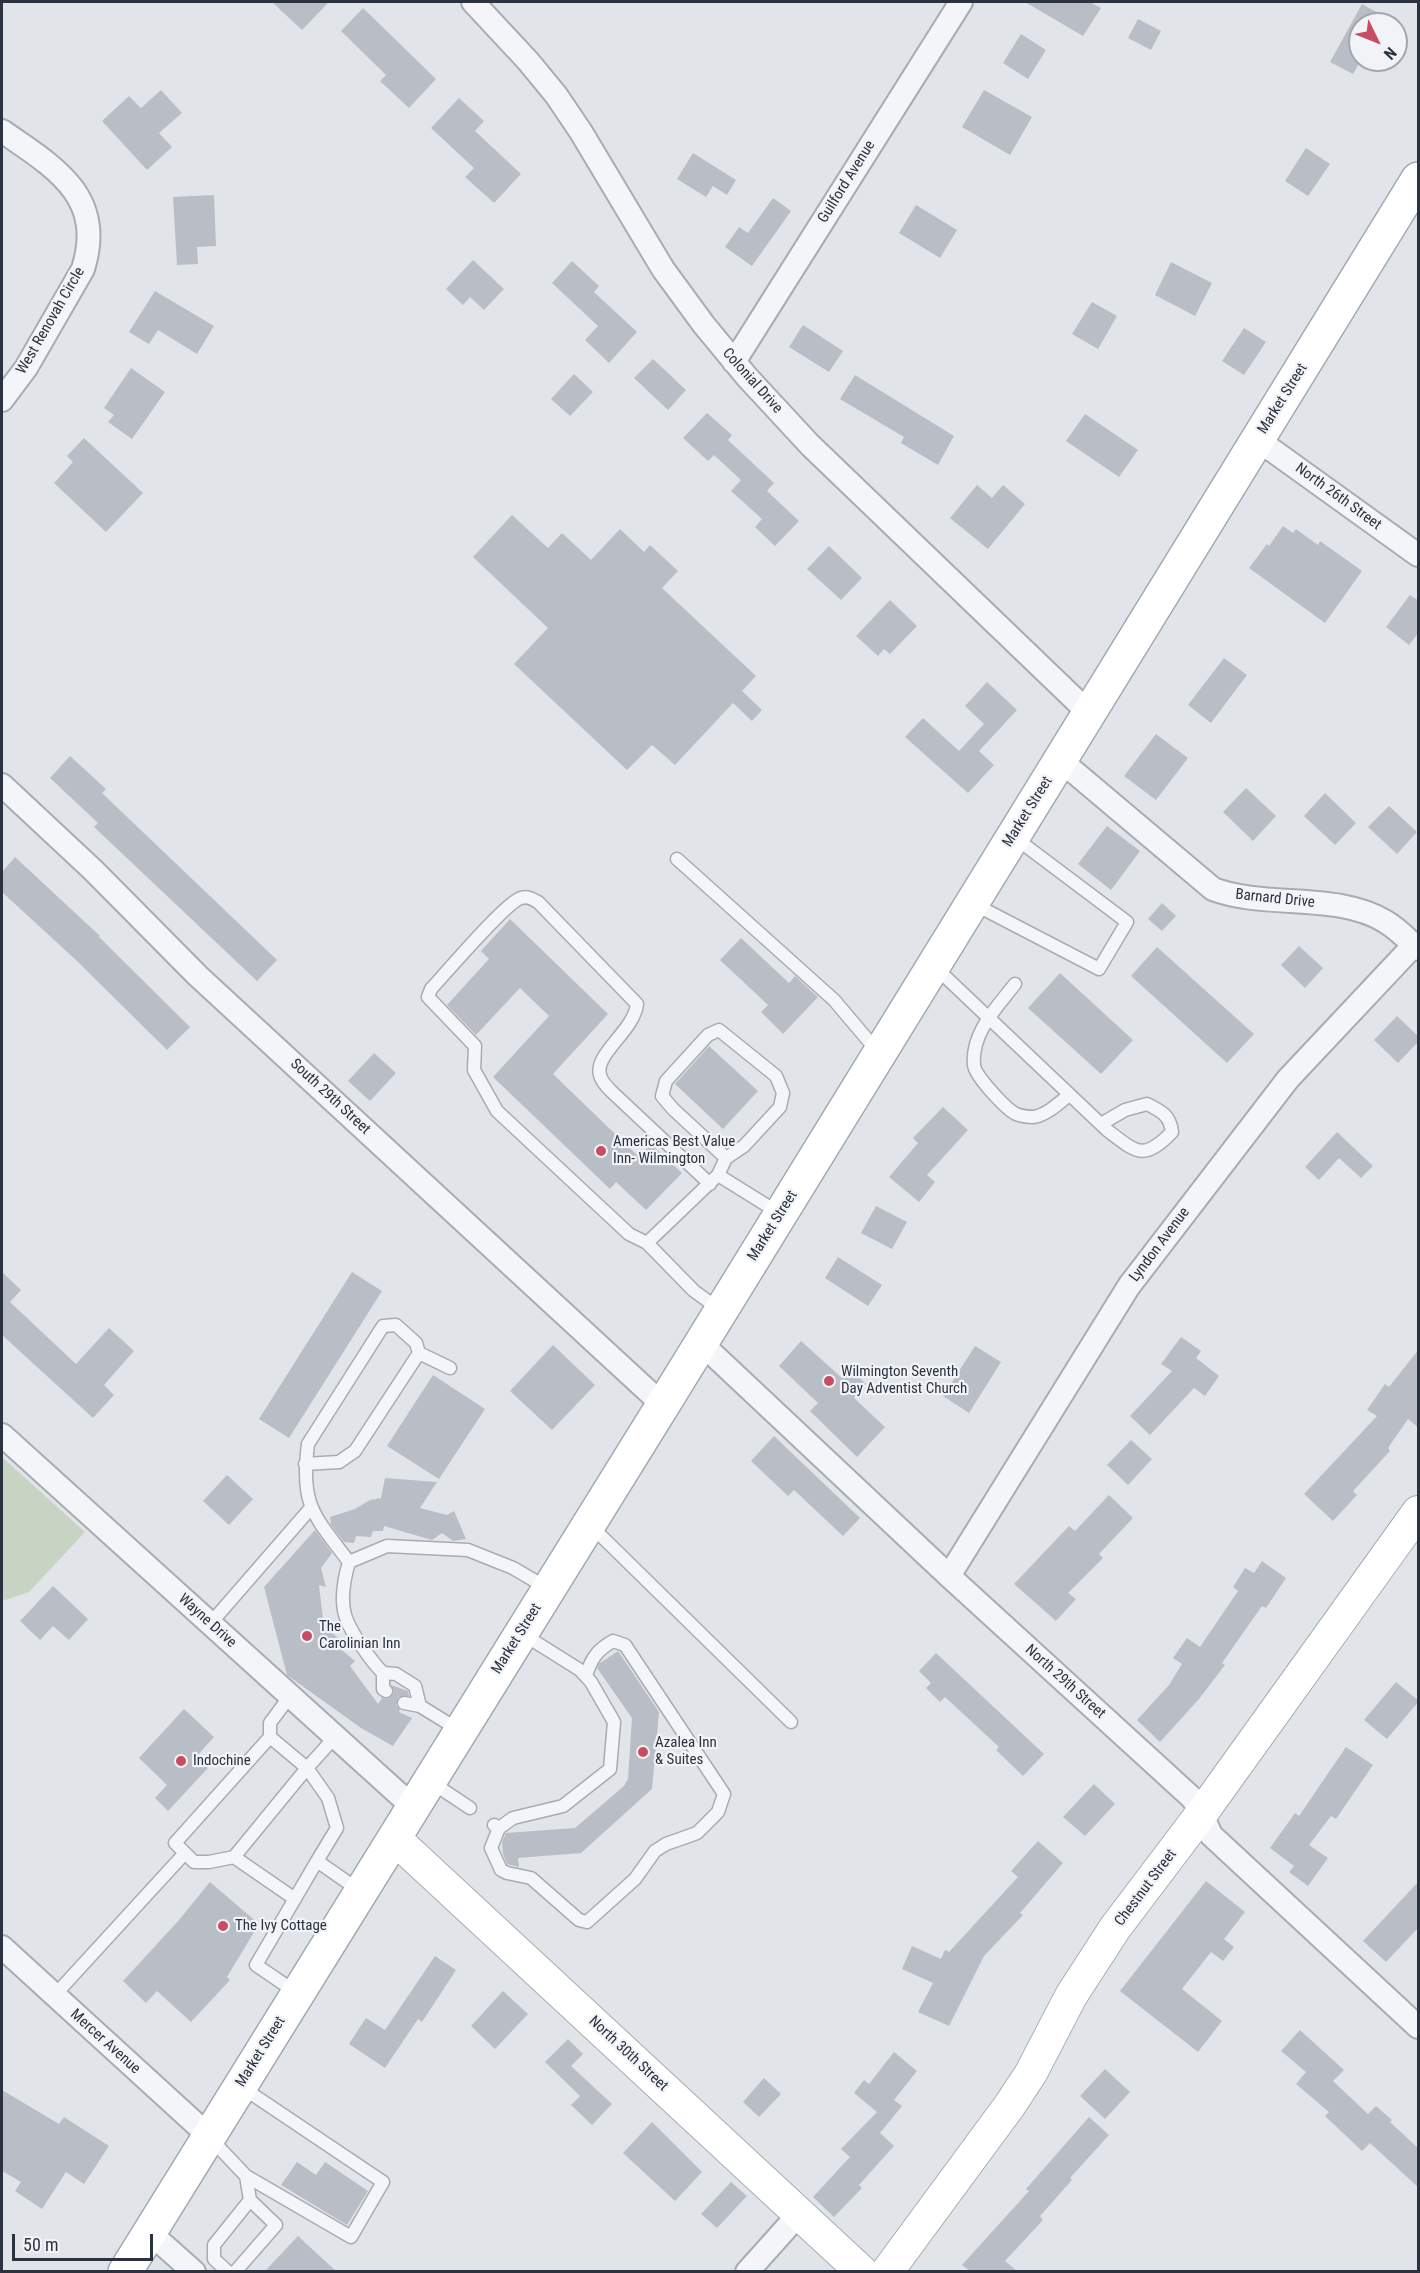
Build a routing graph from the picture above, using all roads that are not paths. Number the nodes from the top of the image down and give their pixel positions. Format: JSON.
{"nodes":[{"id":1,"x":473,"y":2,"type":"edge"},
{"id":2,"x":961,"y":2,"type":"edge"},
{"id":3,"x":2,"y":131,"type":"edge"},
{"id":4,"x":1419,"y":179,"type":"edge"},
{"id":5,"x":734,"y":362,"type":"junction"},
{"id":6,"x":2,"y":400,"type":"edge"},
{"id":7,"x":1258,"y":440,"type":"junction"},
{"id":8,"x":1419,"y":555,"type":"edge"},
{"id":9,"x":1089,"y":713,"type":"junction"},
{"id":10,"x":1060,"y":760,"type":"junction"},
{"id":11,"x":2,"y":785,"type":"edge"},
{"id":12,"x":1013,"y":837,"type":"junction"},
{"id":13,"x":677,"y":859,"type":"dead end"},
{"id":14,"x":972,"y":903,"type":"junction"},
{"id":15,"x":1416,"y":947,"type":"edge"},
{"id":16,"x":933,"y":966,"type":"junction"},
{"id":17,"x":1015,"y":984,"type":"dead end"},
{"id":18,"x":988,"y":1018,"type":"junction"},
{"id":19,"x":879,"y":1053,"type":"junction"},
{"id":20,"x":1070,"y":1095,"type":"junction"},
{"id":21,"x":1101,"y":1124,"type":"junction"},
{"id":22,"x":726,"y":1158,"type":"junction"},
{"id":23,"x":714,"y":1180,"type":"junction"},
{"id":24,"x":780,"y":1214,"type":"junction"},
{"id":25,"x":647,"y":1243,"type":"junction"},
{"id":26,"x":721,"y":1310,"type":"junction"},
{"id":27,"x":701,"y":1343,"type":"junction"},
{"id":28,"x":418,"y":1353,"type":"junction"},
{"id":29,"x":450,"y":1368,"type":"dead end"},
{"id":30,"x":663,"y":1405,"type":"junction"},
{"id":31,"x":2,"y":1435,"type":"edge"},
{"id":32,"x":305,"y":1464,"type":"junction"},
{"id":33,"x":310,"y":1509,"type":"junction"},
{"id":34,"x":1419,"y":1512,"type":"edge"},
{"id":35,"x":589,"y":1524,"type":"junction"},
{"id":36,"x":349,"y":1562,"type":"junction"},
{"id":37,"x":949,"y":1576,"type":"junction"},
{"id":38,"x":548,"y":1589,"type":"junction"},
{"id":39,"x":210,"y":1624,"type":"junction"},
{"id":40,"x":521,"y":1633,"type":"junction"},
{"id":41,"x":383,"y":1673,"type":"junction"},
{"id":42,"x":586,"y":1676,"type":"junction"},
{"id":43,"x":386,"y":1691,"type":"dead end"},
{"id":44,"x":290,"y":1696,"type":"junction"},
{"id":45,"x":404,"y":1703,"type":"dead end"},
{"id":46,"x":420,"y":1706,"type":"junction"},
{"id":47,"x":791,"y":1722,"type":"dead end"},
{"id":48,"x":460,"y":1731,"type":"junction"},
{"id":49,"x":270,"y":1737,"type":"junction"},
{"id":50,"x":335,"y":1737,"type":"junction"},
{"id":51,"x":307,"y":1768,"type":"junction"},
{"id":52,"x":421,"y":1794,"type":"junction"},
{"id":53,"x":470,"y":1808,"type":"dead end"},
{"id":54,"x":1202,"y":1813,"type":"junction"},
{"id":55,"x":394,"y":1838,"type":"junction"},
{"id":56,"x":185,"y":1853,"type":"junction"},
{"id":57,"x":234,"y":1857,"type":"junction"},
{"id":58,"x":317,"y":1861,"type":"junction"},
{"id":59,"x":361,"y":1891,"type":"junction"},
{"id":60,"x":295,"y":1899,"type":"junction"},
{"id":61,"x":2,"y":1947,"type":"edge"},
{"id":62,"x":297,"y":1994,"type":"junction"},
{"id":63,"x":54,"y":1996,"type":"junction"},
{"id":64,"x":1419,"y":2027,"type":"edge"},
{"id":65,"x":240,"y":2085,"type":"junction"},
{"id":66,"x":209,"y":2136,"type":"junction"},
{"id":67,"x":246,"y":2176,"type":"junction"},
{"id":68,"x":250,"y":2200,"type":"junction"},
{"id":69,"x":799,"y":2214,"type":"junction"},
{"id":70,"x":149,"y":2232,"type":"junction"},
{"id":71,"x":125,"y":2271,"type":"edge"},
{"id":72,"x":194,"y":2271,"type":"edge"},
{"id":73,"x":228,"y":2271,"type":"edge"},
{"id":74,"x":235,"y":2271,"type":"edge"},
{"id":75,"x":747,"y":2271,"type":"edge"},
{"id":76,"x":862,"y":2271,"type":"edge"},
{"id":77,"x":887,"y":2271,"type":"edge"}],
"edges":[{"from":1,"to":5,"type":"street","name":"Colonial Drive"},
{"from":2,"to":5,"type":"street","name":"Guilford Avenue"},
{"from":3,"to":6,"type":"street","name":"West Renovah Circle"},
{"from":4,"to":7,"type":"main road","name":"Market Street"},
{"from":5,"to":9,"type":"street","name":"Colonial Drive"},
{"from":7,"to":8,"type":"street","name":"North 26th Street"},
{"from":7,"to":9,"type":"main road","name":"Market Street"},
{"from":9,"to":10,"type":"main road","name":"Market Street"},
{"from":10,"to":12,"type":"main road","name":"Market Street"},
{"from":10,"to":15,"type":"street","name":"Barnard Drive"},
{"from":11,"to":30,"type":"street","name":"South 29th Street"},
{"from":12,"to":14,"type":"main road","name":"Market Street"},
{"from":12,"to":14,"type":"lane"},
{"from":13,"to":19,"type":"lane"},
{"from":14,"to":16,"type":"main road","name":"Market Street"},
{"from":15,"to":37,"type":"street","name":"Lyndon Avenue"},
{"from":16,"to":18,"type":"lane"},
{"from":16,"to":19,"type":"main road","name":"Market Street"},
{"from":17,"to":18,"type":"lane"},
{"from":18,"to":20,"type":"lane"},
{"from":18,"to":20,"type":"lane"},
{"from":19,"to":24,"type":"main road","name":"Market Street"},
{"from":20,"to":21,"type":"lane"},
{"from":21,"to":21,"type":"lane"},
{"from":22,"to":22,"type":"lane"},
{"from":22,"to":23,"type":"lane"},
{"from":23,"to":24,"type":"lane"},
{"from":23,"to":25,"type":"lane"},
{"from":23,"to":25,"type":"lane"},
{"from":24,"to":26,"type":"main road","name":"Market Street"},
{"from":25,"to":26,"type":"lane"},
{"from":26,"to":27,"type":"main road","name":"Market Street"},
{"from":27,"to":30,"type":"main road","name":"Market Street"},
{"from":27,"to":37,"type":"street","name":"North 29th Street"},
{"from":28,"to":29,"type":"lane"},
{"from":28,"to":32,"type":"lane"},
{"from":28,"to":32,"type":"lane"},
{"from":30,"to":35,"type":"main road","name":"Market Street"},
{"from":31,"to":39,"type":"street","name":"Wayne Drive"},
{"from":32,"to":33,"type":"lane"},
{"from":33,"to":36,"type":"lane"},
{"from":33,"to":39,"type":"lane"},
{"from":34,"to":54,"type":"street","name":"Chestnut Street"},
{"from":35,"to":38,"type":"main road","name":"Market Street"},
{"from":35,"to":47,"type":"lane"},
{"from":36,"to":38,"type":"lane"},
{"from":36,"to":41,"type":"lane"},
{"from":37,"to":54,"type":"street","name":"North 29th Street"},
{"from":38,"to":40,"type":"main road","name":"Market Street"},
{"from":39,"to":44,"type":"street","name":"Wayne Drive"},
{"from":40,"to":42,"type":"lane"},
{"from":40,"to":48,"type":"main road","name":"Market Street"},
{"from":41,"to":43,"type":"lane"},
{"from":41,"to":46,"type":"lane"},
{"from":42,"to":42,"type":"lane"},
{"from":44,"to":49,"type":"lane"},
{"from":44,"to":50,"type":"street","name":"Wayne Drive"},
{"from":45,"to":46,"type":"lane"},
{"from":46,"to":48,"type":"lane"},
{"from":48,"to":52,"type":"main road","name":"Market Street"},
{"from":49,"to":51,"type":"lane"},
{"from":49,"to":56,"type":"lane"},
{"from":50,"to":51,"type":"lane"},
{"from":50,"to":52,"type":"street","name":"Wayne Drive"},
{"from":51,"to":57,"type":"lane"},
{"from":51,"to":58,"type":"lane"},
{"from":52,"to":53,"type":"lane"},
{"from":52,"to":55,"type":"main road","name":"Market Street"},
{"from":54,"to":64,"type":"street","name":"North 29th Street"},
{"from":54,"to":77,"type":"street","name":"Chestnut Street"},
{"from":55,"to":59,"type":"main road","name":"Market Street"},
{"from":55,"to":69,"type":"street","name":"North 30th Street"},
{"from":56,"to":57,"type":"lane"},
{"from":56,"to":63,"type":"lane"},
{"from":57,"to":60,"type":"lane"},
{"from":58,"to":59,"type":"lane"},
{"from":58,"to":60,"type":"lane"},
{"from":59,"to":62,"type":"main road","name":"Market Street"},
{"from":60,"to":62,"type":"lane"},
{"from":61,"to":63,"type":"street","name":"Mercer Avenue"},
{"from":62,"to":65,"type":"main road","name":"Market Street"},
{"from":63,"to":66,"type":"street","name":"Mercer Avenue"},
{"from":65,"to":66,"type":"main road","name":"Market Street"},
{"from":65,"to":67,"type":"lane"},
{"from":66,"to":67,"type":"lane"},
{"from":66,"to":70,"type":"main road","name":"Market Street"},
{"from":67,"to":68,"type":"lane"},
{"from":68,"to":73,"type":"lane"},
{"from":68,"to":74,"type":"lane"},
{"from":69,"to":75,"type":"street"},
{"from":69,"to":76,"type":"street","name":"North 30th Street"},
{"from":70,"to":71,"type":"main road","name":"Market Street"},
{"from":70,"to":72,"type":"street"}]}
